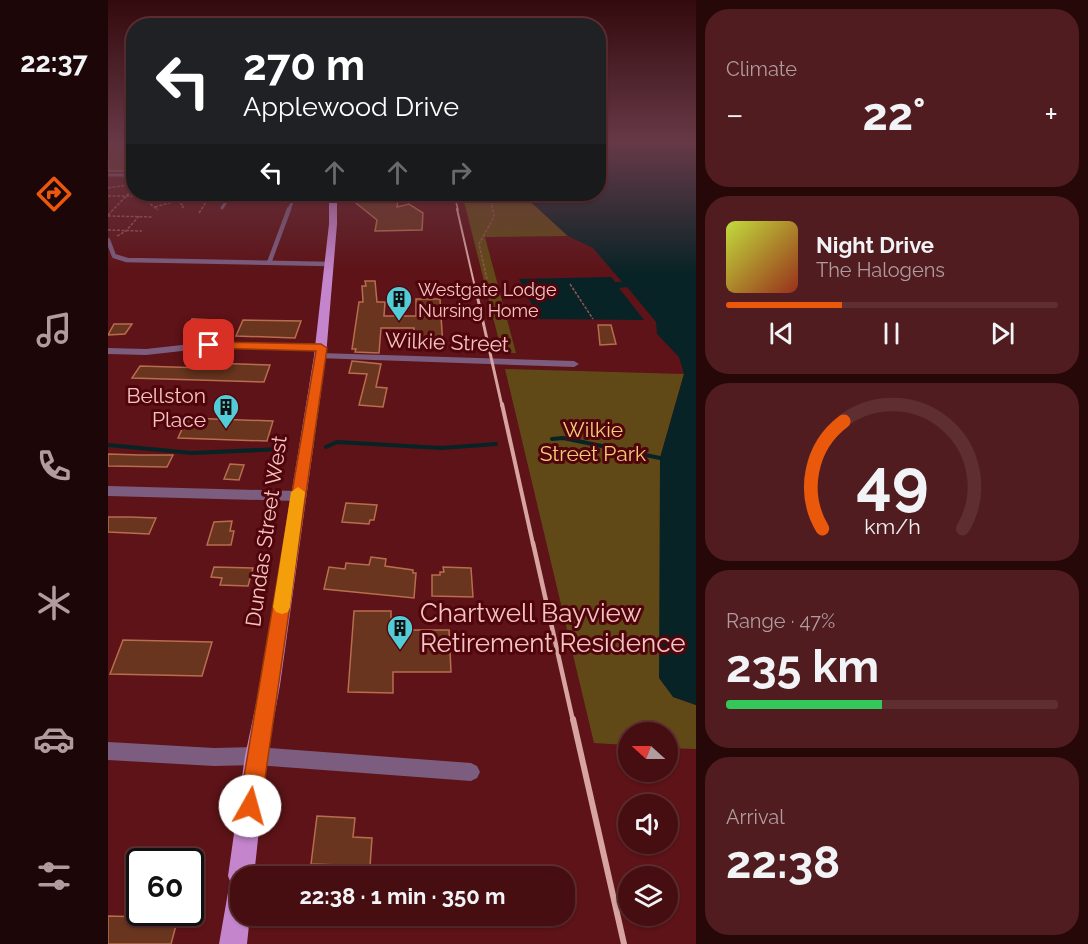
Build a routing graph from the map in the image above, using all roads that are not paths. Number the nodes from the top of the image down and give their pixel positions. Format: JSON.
{"nodes":[{"id":1,"x":226,"y":201,"type":"edge"},
{"id":2,"x":292,"y":201,"type":"edge"},
{"id":3,"x":333,"y":201,"type":"edge"},
{"id":4,"x":222,"y":208,"type":"dead end"},
{"id":5,"x":109,"y":241,"type":"edge"},
{"id":6,"x":110,"y":247,"type":"edge"},
{"id":7,"x":269,"y":263,"type":"junction"},
{"id":8,"x":329,"y":264,"type":"junction"},
{"id":9,"x":108,"y":351,"type":"edge"},
{"id":10,"x":321,"y":352,"type":"junction"},
{"id":11,"x":574,"y":364,"type":"dead end"},
{"id":12,"x":108,"y":491,"type":"edge"},
{"id":13,"x":297,"y":496,"type":"junction"},
{"id":14,"x":108,"y":751,"type":"edge"},
{"id":15,"x":256,"y":756,"type":"junction"},
{"id":16,"x":471,"y":772,"type":"dead end"},
{"id":17,"x":243,"y":866,"type":"edge"},
{"id":18,"x":235,"y":926,"type":"edge"},
{"id":19,"x":233,"y":944,"type":"edge"}],
"edges":[{"from":1,"to":4,"type":"lane"},
{"from":2,"to":7,"type":"lane"},
{"from":3,"to":8,"type":"main road","name":"Dundas Street West"},
{"from":5,"to":6,"type":"lane"},
{"from":6,"to":7,"type":"lane"},
{"from":7,"to":8,"type":"lane"},
{"from":8,"to":10,"type":"main road","name":"Dundas Street West"},
{"from":9,"to":10,"type":"street","name":"Wilkie Street"},
{"from":10,"to":11,"type":"street","name":"Wilkie Street"},
{"from":10,"to":13,"type":"main road","name":"Dundas Street West"},
{"from":12,"to":13,"type":"street"},
{"from":13,"to":15,"type":"main road","name":"Dundas Street West"},
{"from":14,"to":15,"type":"street"},
{"from":15,"to":16,"type":"street"},
{"from":15,"to":17,"type":"main road","name":"Dundas Street West"},
{"from":18,"to":19,"type":"main road"}]}
